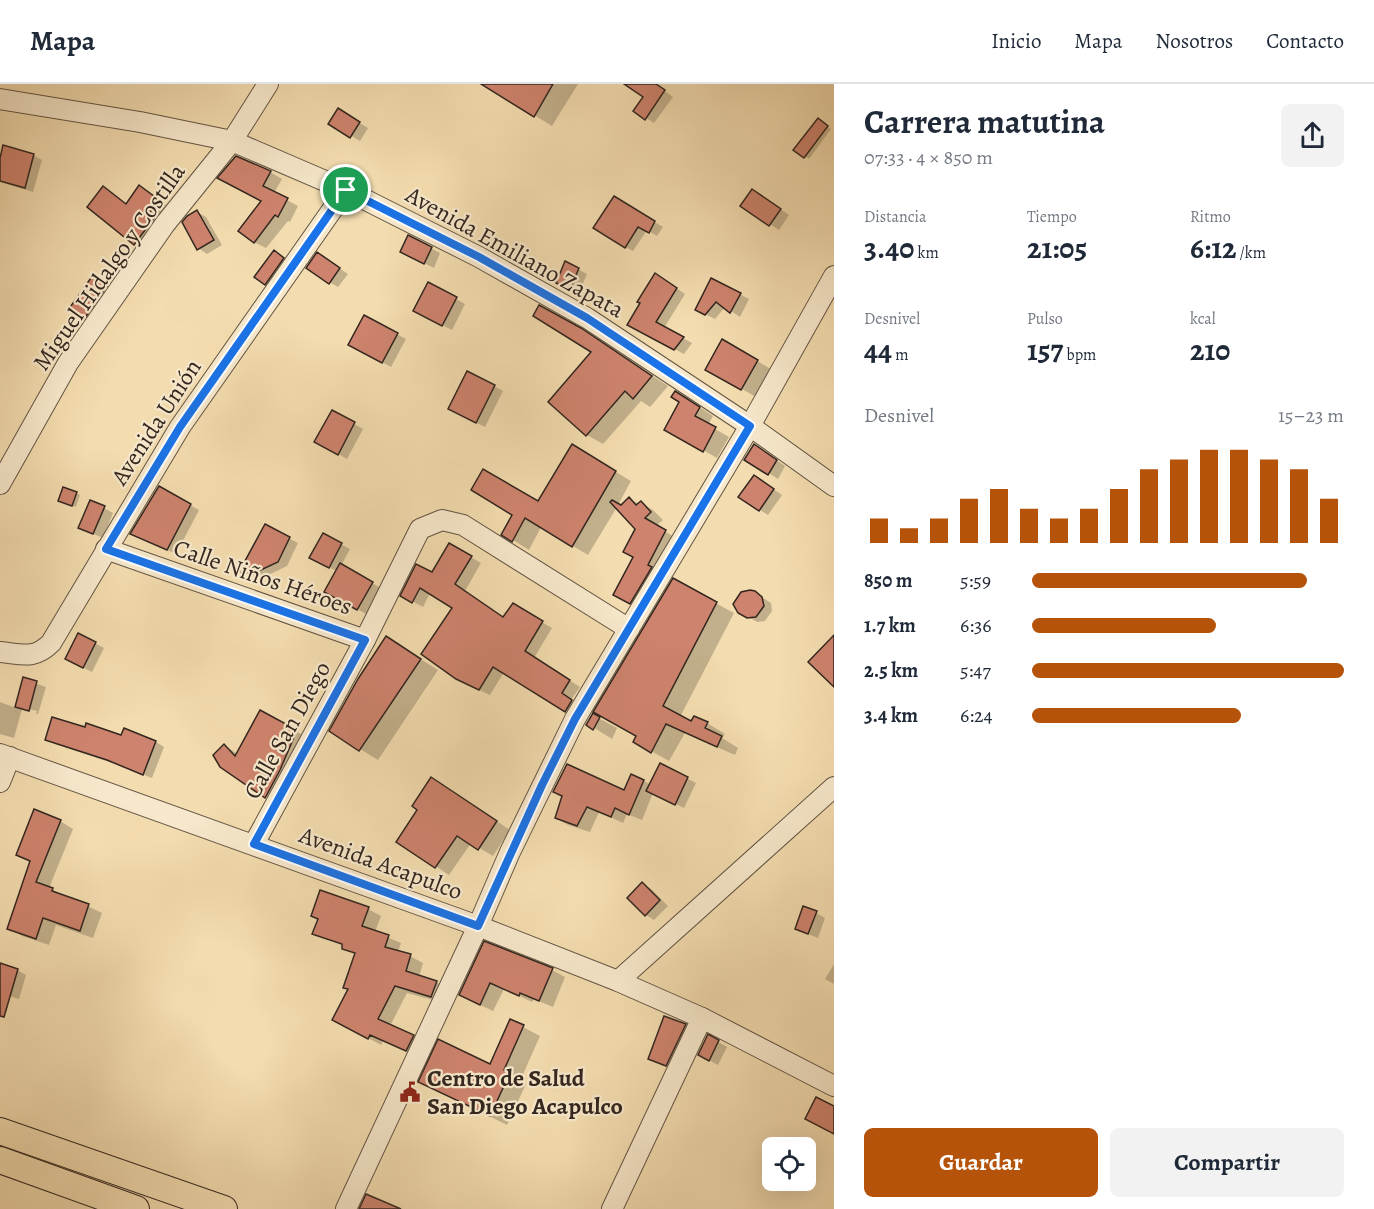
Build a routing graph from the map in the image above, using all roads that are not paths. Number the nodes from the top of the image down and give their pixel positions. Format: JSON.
{"nodes":[{"id":1,"x":268,"y":84,"type":"edge"},
{"id":2,"x":0,"y":99,"type":"edge"},
{"id":3,"x":232,"y":141,"type":"junction"},
{"id":4,"x":346,"y":190,"type":"junction"},
{"id":5,"x":834,"y":276,"type":"edge"},
{"id":6,"x":750,"y":426,"type":"junction"},
{"id":7,"x":0,"y":484,"type":"edge"},
{"id":8,"x":834,"y":486,"type":"edge"},
{"id":9,"x":106,"y":549,"type":"junction"},
{"id":10,"x":628,"y":629,"type":"junction"},
{"id":11,"x":365,"y":640,"type":"junction"},
{"id":12,"x":0,"y":652,"type":"edge"},
{"id":13,"x":5,"y":756,"type":"edge"},
{"id":14,"x":0,"y":782,"type":"edge"},
{"id":15,"x":834,"y":787,"type":"edge"},
{"id":16,"x":254,"y":844,"type":"junction"},
{"id":17,"x":478,"y":926,"type":"junction"},
{"id":18,"x":618,"y":981,"type":"junction"},
{"id":19,"x":702,"y":1018,"type":"junction"},
{"id":20,"x":834,"y":1086,"type":"edge"},
{"id":21,"x":0,"y":1131,"type":"edge"},
{"id":22,"x":0,"y":1160,"type":"edge"},
{"id":23,"x":136,"y":1209,"type":"edge"},
{"id":24,"x":224,"y":1209,"type":"edge"},
{"id":25,"x":346,"y":1209,"type":"edge"},
{"id":26,"x":612,"y":1209,"type":"edge"}],
"edges":[{"from":1,"to":3,"type":"street","name":"Miguel Hidalgo y Costilla"},
{"from":2,"to":3,"type":"street","name":"Avenida Emiliano Zapata"},
{"from":3,"to":4,"type":"street","name":"Avenida Emiliano Zapata"},
{"from":3,"to":7,"type":"street","name":"Miguel Hidalgo y Costilla"},
{"from":4,"to":6,"type":"street","name":"Avenida Emiliano Zapata"},
{"from":4,"to":9,"type":"street","name":"Avenida Unión"},
{"from":5,"to":6,"type":"street"},
{"from":6,"to":8,"type":"street","name":"Avenida Emiliano Zapata"},
{"from":6,"to":10,"type":"street"},
{"from":9,"to":11,"type":"street","name":"Calle Niños Héroes"},
{"from":9,"to":12,"type":"street","name":"Avenida Unión"},
{"from":10,"to":11,"type":"street","name":"Calle Niños Héroes"},
{"from":10,"to":17,"type":"street"},
{"from":11,"to":16,"type":"street","name":"Calle San Diego"},
{"from":13,"to":14,"type":"street"},
{"from":13,"to":16,"type":"street","name":"Avenida Acapulco"},
{"from":15,"to":18,"type":"street"},
{"from":16,"to":17,"type":"street","name":"Avenida Acapulco"},
{"from":17,"to":18,"type":"street","name":"Avenida Acapulco"},
{"from":17,"to":25,"type":"street"},
{"from":18,"to":19,"type":"street","name":"Avenida Acapulco"},
{"from":19,"to":20,"type":"street","name":"Avenida Acapulco"},
{"from":19,"to":26,"type":"street"},
{"from":21,"to":24,"type":"main road"},
{"from":22,"to":23,"type":"main road"}]}
